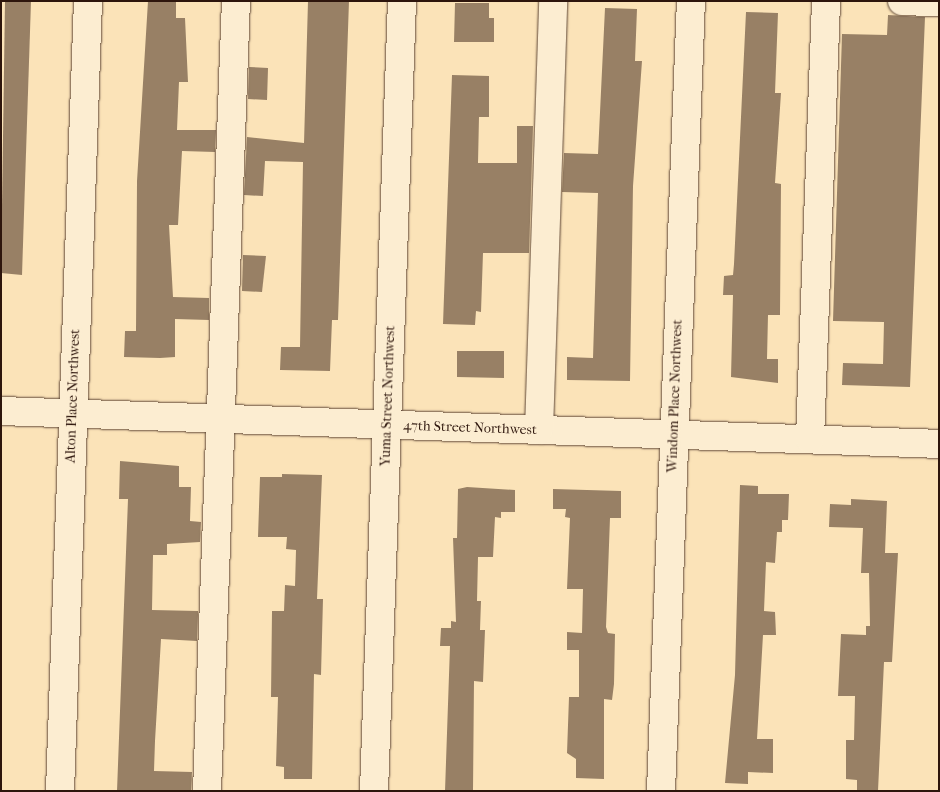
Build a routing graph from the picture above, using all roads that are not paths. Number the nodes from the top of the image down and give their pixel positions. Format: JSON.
{"nodes":[{"id":1,"x":88,"y":1,"type":"edge"},
{"id":2,"x":236,"y":1,"type":"edge"},
{"id":3,"x":402,"y":1,"type":"edge"},
{"id":4,"x":553,"y":1,"type":"edge"},
{"id":5,"x":691,"y":1,"type":"edge"},
{"id":6,"x":826,"y":1,"type":"edge"},
{"id":7,"x":902,"y":1,"type":"edge"},
{"id":8,"x":939,"y":2,"type":"edge"},
{"id":9,"x":1,"y":411,"type":"edge"},
{"id":10,"x":72,"y":414,"type":"junction"},
{"id":11,"x":219,"y":419,"type":"junction"},
{"id":12,"x":387,"y":425,"type":"junction"},
{"id":13,"x":540,"y":430,"type":"junction"},
{"id":14,"x":674,"y":434,"type":"junction"},
{"id":15,"x":810,"y":439,"type":"junction"},
{"id":16,"x":939,"y":444,"type":"edge"},
{"id":17,"x":60,"y":791,"type":"edge"},
{"id":18,"x":207,"y":791,"type":"edge"},
{"id":19,"x":374,"y":791,"type":"edge"},
{"id":20,"x":661,"y":791,"type":"edge"}],
"edges":[{"from":1,"to":10,"type":"street","name":"Alton Place Northwest"},
{"from":2,"to":11,"type":"street"},
{"from":3,"to":12,"type":"street","name":"Yuma Street Northwest"},
{"from":4,"to":13,"type":"street"},
{"from":5,"to":14,"type":"street","name":"Windom Place Northwest"},
{"from":6,"to":15,"type":"street"},
{"from":7,"to":8,"type":"street"},
{"from":9,"to":10,"type":"street","name":"47th Street Northwest"},
{"from":10,"to":11,"type":"street","name":"47th Street Northwest"},
{"from":10,"to":17,"type":"street","name":"Alton Place Northwest"},
{"from":11,"to":12,"type":"street","name":"47th Street Northwest"},
{"from":11,"to":18,"type":"street"},
{"from":12,"to":13,"type":"street","name":"47th Street Northwest"},
{"from":12,"to":19,"type":"street","name":"Yuma Street Northwest"},
{"from":13,"to":14,"type":"street","name":"47th Street Northwest"},
{"from":14,"to":15,"type":"street","name":"47th Street Northwest"},
{"from":14,"to":20,"type":"street","name":"Windom Place Northwest"},
{"from":15,"to":16,"type":"street","name":"47th Street Northwest"}]}
